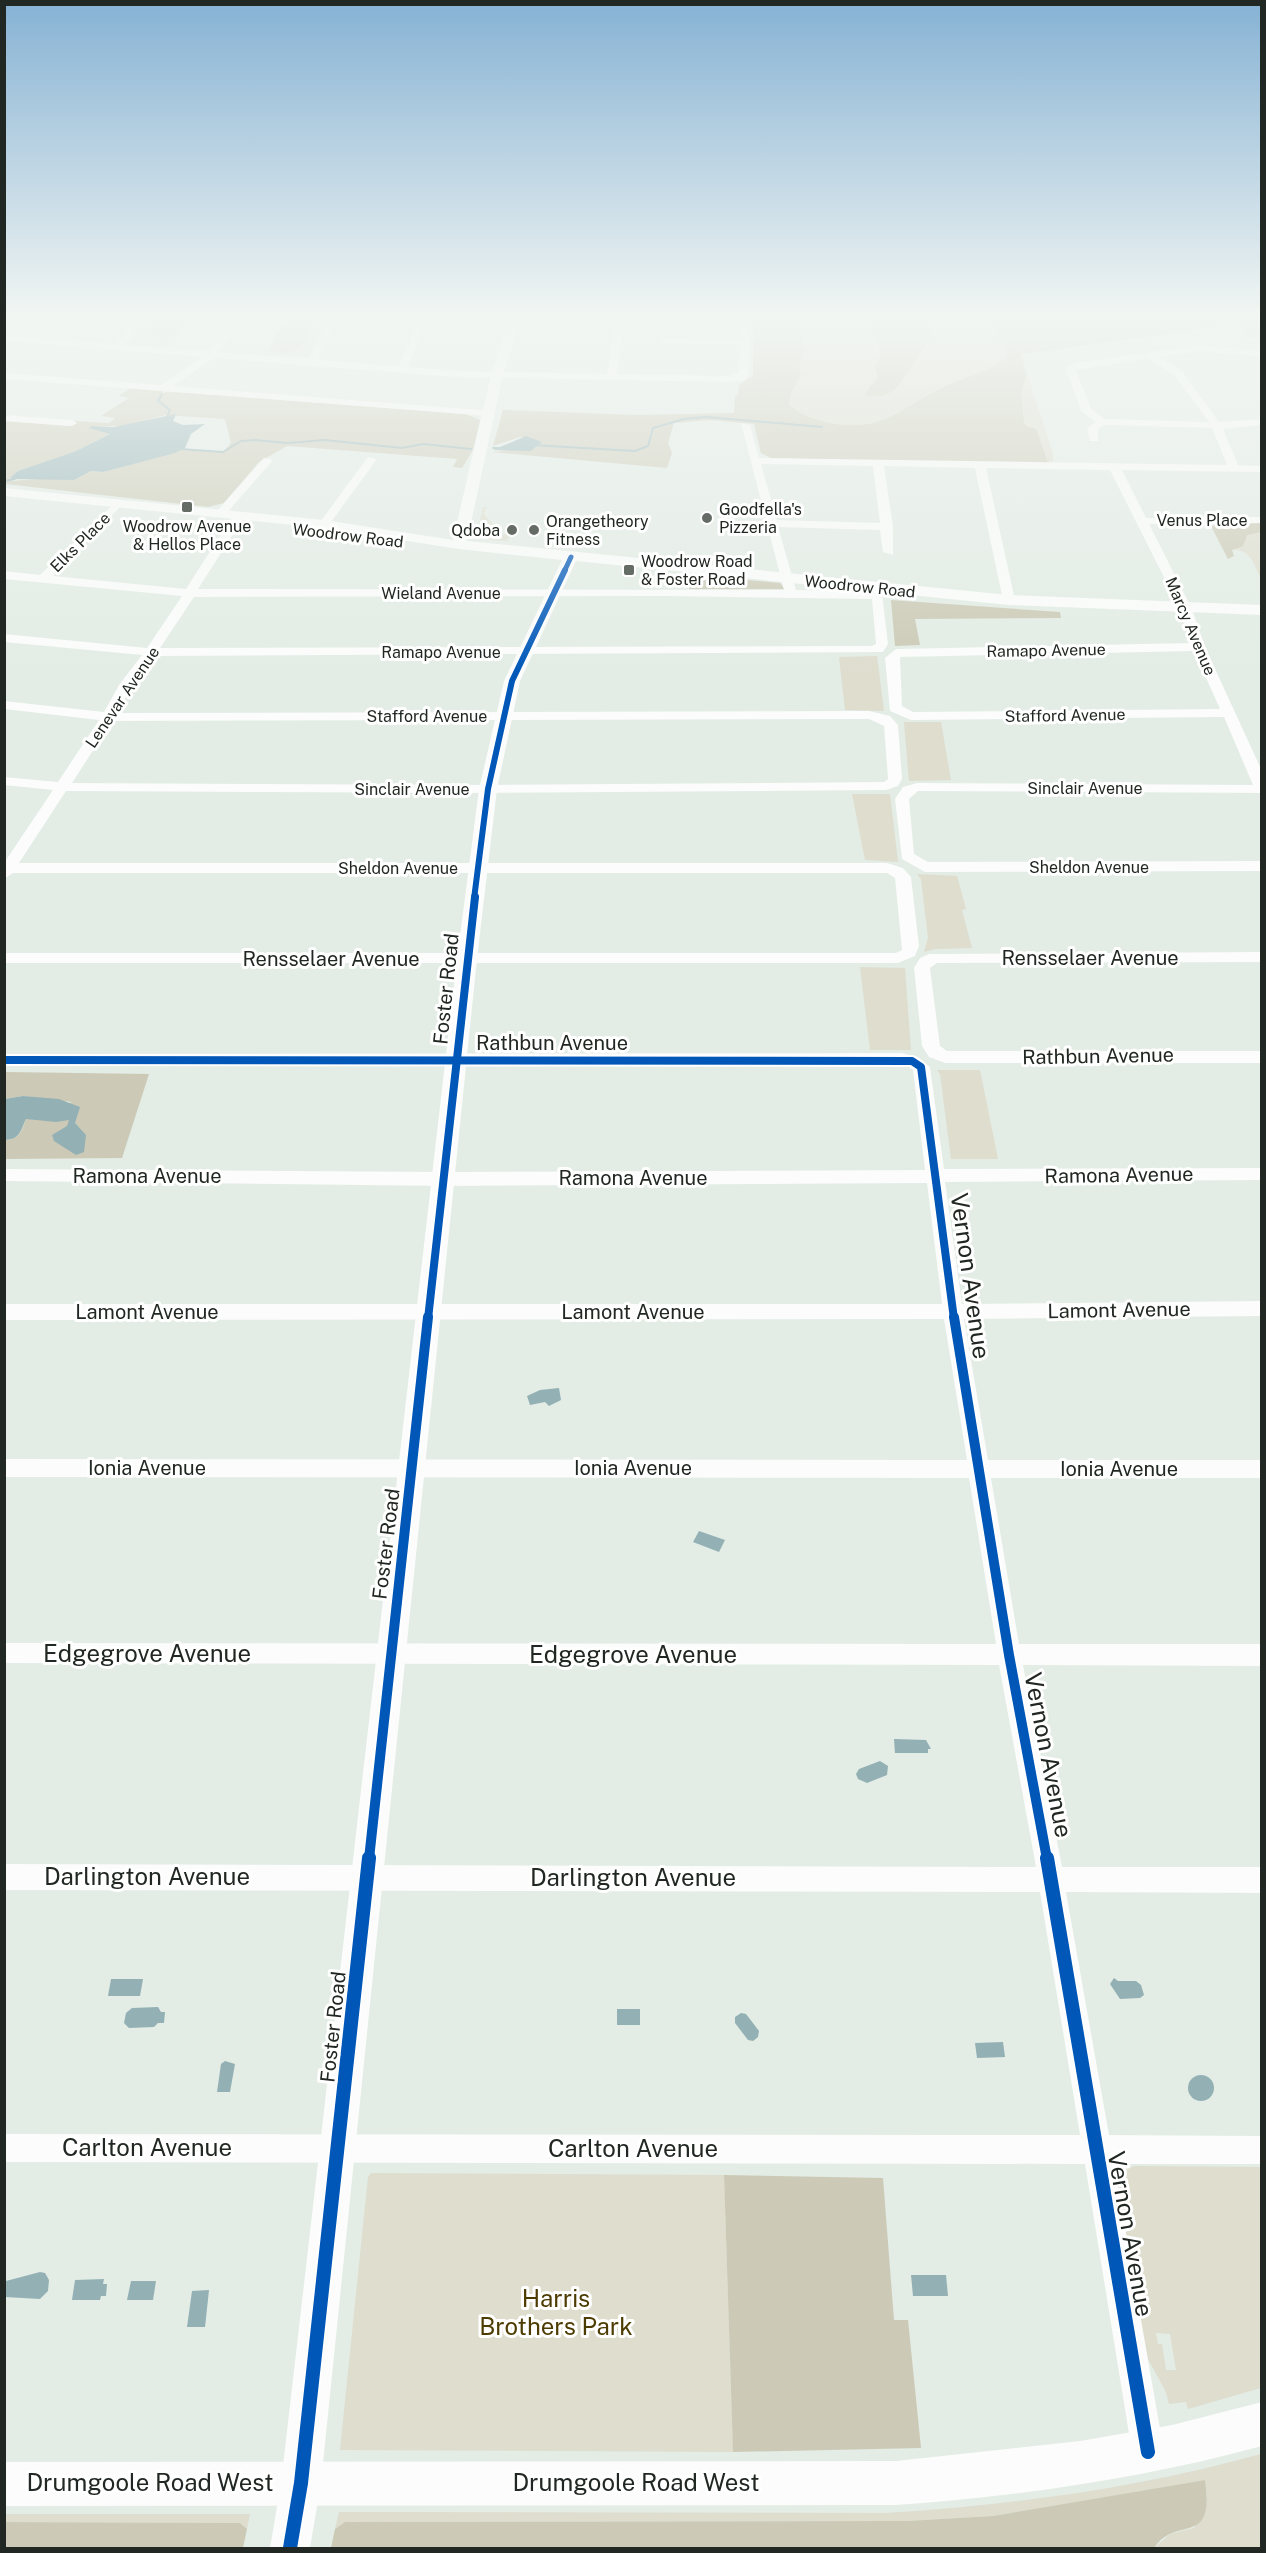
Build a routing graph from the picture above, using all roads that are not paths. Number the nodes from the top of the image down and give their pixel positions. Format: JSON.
{"nodes":[{"id":1,"x":485,"y":436,"type":"edge"},
{"id":2,"x":749,"y":436,"type":"edge"},
{"id":3,"x":1221,"y":436,"type":"edge"},
{"id":4,"x":372,"y":459,"type":"dead end"},
{"id":5,"x":268,"y":460,"type":"dead end"},
{"id":6,"x":756,"y":461,"type":"junction"},
{"id":7,"x":878,"y":463,"type":"junction"},
{"id":8,"x":980,"y":465,"type":"junction"},
{"id":9,"x":1114,"y":466,"type":"junction"},
{"id":10,"x":1234,"y":468,"type":"junction"},
{"id":11,"x":1262,"y":469,"type":"edge"},
{"id":12,"x":4,"y":492,"type":"edge"},
{"id":13,"x":117,"y":504,"type":"junction"},
{"id":14,"x":220,"y":514,"type":"junction"},
{"id":15,"x":238,"y":517,"type":"junction"},
{"id":16,"x":1262,"y":520,"type":"edge"},
{"id":17,"x":1142,"y":521,"type":"junction"},
{"id":18,"x":772,"y":523,"type":"junction"},
{"id":19,"x":887,"y":527,"type":"junction"},
{"id":20,"x":322,"y":528,"type":"junction"},
{"id":21,"x":459,"y":545,"type":"junction"},
{"id":22,"x":889,"y":552,"type":"dead end"},
{"id":23,"x":571,"y":557,"type":"junction"},
{"id":24,"x":4,"y":575,"type":"edge"},
{"id":25,"x":786,"y":578,"type":"junction"},
{"id":26,"x":42,"y":580,"type":"junction"},
{"id":27,"x":878,"y":592,"type":"junction"},
{"id":28,"x":189,"y":593,"type":"junction"},
{"id":29,"x":553,"y":593,"type":"junction"},
{"id":30,"x":791,"y":594,"type":"junction"},
{"id":31,"x":1010,"y":600,"type":"junction"},
{"id":32,"x":1186,"y":609,"type":"junction"},
{"id":33,"x":1262,"y":610,"type":"edge"},
{"id":34,"x":4,"y":638,"type":"edge"},
{"id":35,"x":1198,"y":647,"type":"junction"},
{"id":36,"x":150,"y":652,"type":"junction"},
{"id":37,"x":525,"y":652,"type":"junction"},
{"id":38,"x":4,"y":705,"type":"edge"},
{"id":39,"x":901,"y":713,"type":"joint"},
{"id":40,"x":1230,"y":713,"type":"junction"},
{"id":41,"x":503,"y":716,"type":"junction"},
{"id":42,"x":108,"y":717,"type":"junction"},
{"id":43,"x":4,"y":781,"type":"edge"},
{"id":44,"x":891,"y":785,"type":"joint"},
{"id":45,"x":62,"y":787,"type":"junction"},
{"id":46,"x":488,"y":789,"type":"junction"},
{"id":47,"x":1262,"y":789,"type":"edge"},
{"id":48,"x":916,"y":864,"type":"joint"},
{"id":49,"x":1262,"y":866,"type":"edge"},
{"id":50,"x":477,"y":868,"type":"junction"},
{"id":51,"x":6,"y":870,"type":"edge"},
{"id":52,"x":909,"y":953,"type":"joint"},
{"id":53,"x":1262,"y":957,"type":"edge"},
{"id":54,"x":4,"y":958,"type":"edge"},
{"id":55,"x":467,"y":959,"type":"junction"},
{"id":56,"x":922,"y":968,"type":"joint"},
{"id":57,"x":1262,"y":1057,"type":"edge"},
{"id":58,"x":927,"y":1058,"type":"junction"},
{"id":59,"x":4,"y":1060,"type":"edge"},
{"id":60,"x":456,"y":1061,"type":"junction"},
{"id":61,"x":1262,"y":1174,"type":"edge"},
{"id":62,"x":4,"y":1175,"type":"edge"},
{"id":63,"x":937,"y":1177,"type":"junction"},
{"id":64,"x":444,"y":1179,"type":"junction"},
{"id":65,"x":1262,"y":1308,"type":"edge"},
{"id":66,"x":953,"y":1311,"type":"junction"},
{"id":67,"x":4,"y":1312,"type":"edge"},
{"id":68,"x":429,"y":1312,"type":"junction"},
{"id":69,"x":413,"y":1467,"type":"junction"},
{"id":70,"x":4,"y":1468,"type":"edge"},
{"id":71,"x":979,"y":1468,"type":"junction"},
{"id":72,"x":1262,"y":1469,"type":"edge"},
{"id":73,"x":4,"y":1653,"type":"edge"},
{"id":74,"x":391,"y":1654,"type":"junction"},
{"id":75,"x":1262,"y":1655,"type":"edge"},
{"id":76,"x":1009,"y":1656,"type":"junction"},
{"id":77,"x":4,"y":1877,"type":"edge"},
{"id":78,"x":366,"y":1878,"type":"junction"},
{"id":79,"x":1051,"y":1879,"type":"junction"},
{"id":80,"x":1262,"y":1880,"type":"edge"},
{"id":81,"x":4,"y":2148,"type":"edge"},
{"id":82,"x":338,"y":2148,"type":"junction"},
{"id":83,"x":1095,"y":2149,"type":"junction"},
{"id":84,"x":1262,"y":2150,"type":"edge"},
{"id":85,"x":1262,"y":2424,"type":"edge"},
{"id":86,"x":1148,"y":2452,"type":"junction"},
{"id":87,"x":301,"y":2483,"type":"junction"},
{"id":88,"x":4,"y":2484,"type":"edge"},
{"id":89,"x":293,"y":2537,"type":"edge"}],
"edges":[{"from":1,"to":21,"type":"street"},
{"from":2,"to":6,"type":"street"},
{"from":3,"to":10,"type":"street"},
{"from":4,"to":20,"type":"street"},
{"from":5,"to":14,"type":"street"},
{"from":6,"to":7,"type":"street"},
{"from":6,"to":18,"type":"street"},
{"from":7,"to":8,"type":"street"},
{"from":7,"to":19,"type":"street"},
{"from":8,"to":9,"type":"street"},
{"from":8,"to":31,"type":"street"},
{"from":9,"to":10,"type":"street"},
{"from":9,"to":17,"type":"street","name":"Marcy Avenue"},
{"from":10,"to":11,"type":"street"},
{"from":12,"to":13,"type":"street","name":"Woodrow Road"},
{"from":13,"to":14,"type":"street","name":"Woodrow Road"},
{"from":13,"to":26,"type":"street","name":"Elks Place"},
{"from":14,"to":15,"type":"street","name":"Woodrow Road"},
{"from":15,"to":20,"type":"street","name":"Woodrow Road"},
{"from":15,"to":28,"type":"street","name":"Lenevar Avenue"},
{"from":16,"to":17,"type":"street","name":"Venus Place"},
{"from":17,"to":32,"type":"street","name":"Marcy Avenue"},
{"from":18,"to":19,"type":"street"},
{"from":18,"to":25,"type":"street"},
{"from":19,"to":22,"type":"street"},
{"from":20,"to":21,"type":"street","name":"Woodrow Road"},
{"from":21,"to":23,"type":"street","name":"Woodrow Road"},
{"from":23,"to":25,"type":"street","name":"Woodrow Road"},
{"from":23,"to":29,"type":"street","name":"Foster Road"},
{"from":24,"to":26,"type":"street","name":"Wieland Avenue"},
{"from":25,"to":27,"type":"street","name":"Woodrow Road"},
{"from":25,"to":30,"type":"street"},
{"from":26,"to":28,"type":"street","name":"Wieland Avenue"},
{"from":27,"to":30,"type":"street","name":"Wieland Avenue"},
{"from":27,"to":31,"type":"street","name":"Woodrow Road"},
{"from":27,"to":37,"type":"street","name":"Ramapo Avenue"},
{"from":28,"to":29,"type":"street","name":"Wieland Avenue"},
{"from":28,"to":36,"type":"street","name":"Lenevar Avenue"},
{"from":29,"to":30,"type":"street","name":"Wieland Avenue"},
{"from":29,"to":37,"type":"street","name":"Foster Road"},
{"from":31,"to":32,"type":"street","name":"Woodrow Road"},
{"from":32,"to":33,"type":"street","name":"Woodrow Road"},
{"from":32,"to":35,"type":"street","name":"Marcy Avenue"},
{"from":34,"to":36,"type":"street","name":"Ramapo Avenue"},
{"from":35,"to":39,"type":"street","name":"Ramapo Avenue"},
{"from":35,"to":40,"type":"street","name":"Marcy Avenue"},
{"from":36,"to":37,"type":"street","name":"Ramapo Avenue"},
{"from":36,"to":42,"type":"street","name":"Lenevar Avenue"},
{"from":37,"to":41,"type":"street","name":"Foster Road"},
{"from":38,"to":42,"type":"street","name":"Stafford Avenue"},
{"from":39,"to":40,"type":"street","name":"Stafford Avenue"},
{"from":40,"to":47,"type":"street","name":"Marcy Avenue"},
{"from":41,"to":42,"type":"street","name":"Stafford Avenue"},
{"from":41,"to":44,"type":"street","name":"Stafford Avenue"},
{"from":41,"to":46,"type":"street","name":"Foster Road"},
{"from":42,"to":45,"type":"street","name":"Lenevar Avenue"},
{"from":43,"to":45,"type":"street","name":"Sinclair Avenue"},
{"from":44,"to":46,"type":"street","name":"Sinclair Avenue"},
{"from":45,"to":46,"type":"street","name":"Sinclair Avenue"},
{"from":45,"to":51,"type":"street","name":"Lenevar Avenue"},
{"from":46,"to":50,"type":"street","name":"Foster Road"},
{"from":47,"to":48,"type":"street","name":"Sinclair Avenue"},
{"from":48,"to":49,"type":"street","name":"Sheldon Avenue"},
{"from":50,"to":51,"type":"street","name":"Sheldon Avenue"},
{"from":50,"to":52,"type":"street","name":"Sheldon Avenue"},
{"from":50,"to":55,"type":"street","name":"Foster Road"},
{"from":52,"to":55,"type":"street","name":"Rensselaer Avenue"},
{"from":53,"to":56,"type":"street","name":"Rensselaer Avenue"},
{"from":54,"to":55,"type":"street","name":"Rensselaer Avenue"},
{"from":55,"to":60,"type":"street","name":"Foster Road"},
{"from":56,"to":58,"type":"street","name":"Vernon Avenue"},
{"from":57,"to":58,"type":"street","name":"Rathbun Avenue"},
{"from":58,"to":60,"type":"street","name":"Rathbun Avenue"},
{"from":58,"to":63,"type":"street","name":"Vernon Avenue"},
{"from":59,"to":60,"type":"street","name":"Rathbun Avenue"},
{"from":60,"to":64,"type":"street","name":"Foster Road"},
{"from":61,"to":63,"type":"street","name":"Ramona Avenue"},
{"from":62,"to":64,"type":"street","name":"Ramona Avenue"},
{"from":63,"to":64,"type":"street","name":"Ramona Avenue"},
{"from":63,"to":66,"type":"street","name":"Vernon Avenue"},
{"from":64,"to":68,"type":"street","name":"Foster Road"},
{"from":65,"to":66,"type":"street","name":"Lamont Avenue"},
{"from":66,"to":68,"type":"street","name":"Lamont Avenue"},
{"from":66,"to":71,"type":"street","name":"Vernon Avenue"},
{"from":67,"to":68,"type":"street","name":"Lamont Avenue"},
{"from":68,"to":69,"type":"street","name":"Foster Road"},
{"from":69,"to":70,"type":"street","name":"Ionia Avenue"},
{"from":69,"to":71,"type":"street","name":"Ionia Avenue"},
{"from":69,"to":74,"type":"street","name":"Foster Road"},
{"from":71,"to":72,"type":"street","name":"Ionia Avenue"},
{"from":71,"to":76,"type":"street","name":"Vernon Avenue"},
{"from":73,"to":74,"type":"street","name":"Edgegrove Avenue"},
{"from":74,"to":76,"type":"street","name":"Edgegrove Avenue"},
{"from":74,"to":78,"type":"street","name":"Foster Road"},
{"from":75,"to":76,"type":"street","name":"Edgegrove Avenue"},
{"from":76,"to":79,"type":"street","name":"Vernon Avenue"},
{"from":77,"to":78,"type":"street","name":"Darlington Avenue"},
{"from":78,"to":79,"type":"street","name":"Darlington Avenue"},
{"from":78,"to":82,"type":"street","name":"Foster Road"},
{"from":79,"to":80,"type":"street","name":"Darlington Avenue"},
{"from":79,"to":83,"type":"street","name":"Vernon Avenue"},
{"from":81,"to":82,"type":"street","name":"Carlton Avenue"},
{"from":82,"to":83,"type":"street","name":"Carlton Avenue"},
{"from":82,"to":87,"type":"street","name":"Foster Road"},
{"from":83,"to":84,"type":"street","name":"Carlton Avenue"},
{"from":83,"to":86,"type":"street","name":"Vernon Avenue"},
{"from":85,"to":86,"type":"main road","name":"Drumgoole Road West"},
{"from":86,"to":87,"type":"main road","name":"Drumgoole Road West"},
{"from":87,"to":88,"type":"main road","name":"Drumgoole Road West"},
{"from":87,"to":89,"type":"street","name":"Foster Road"}]}
